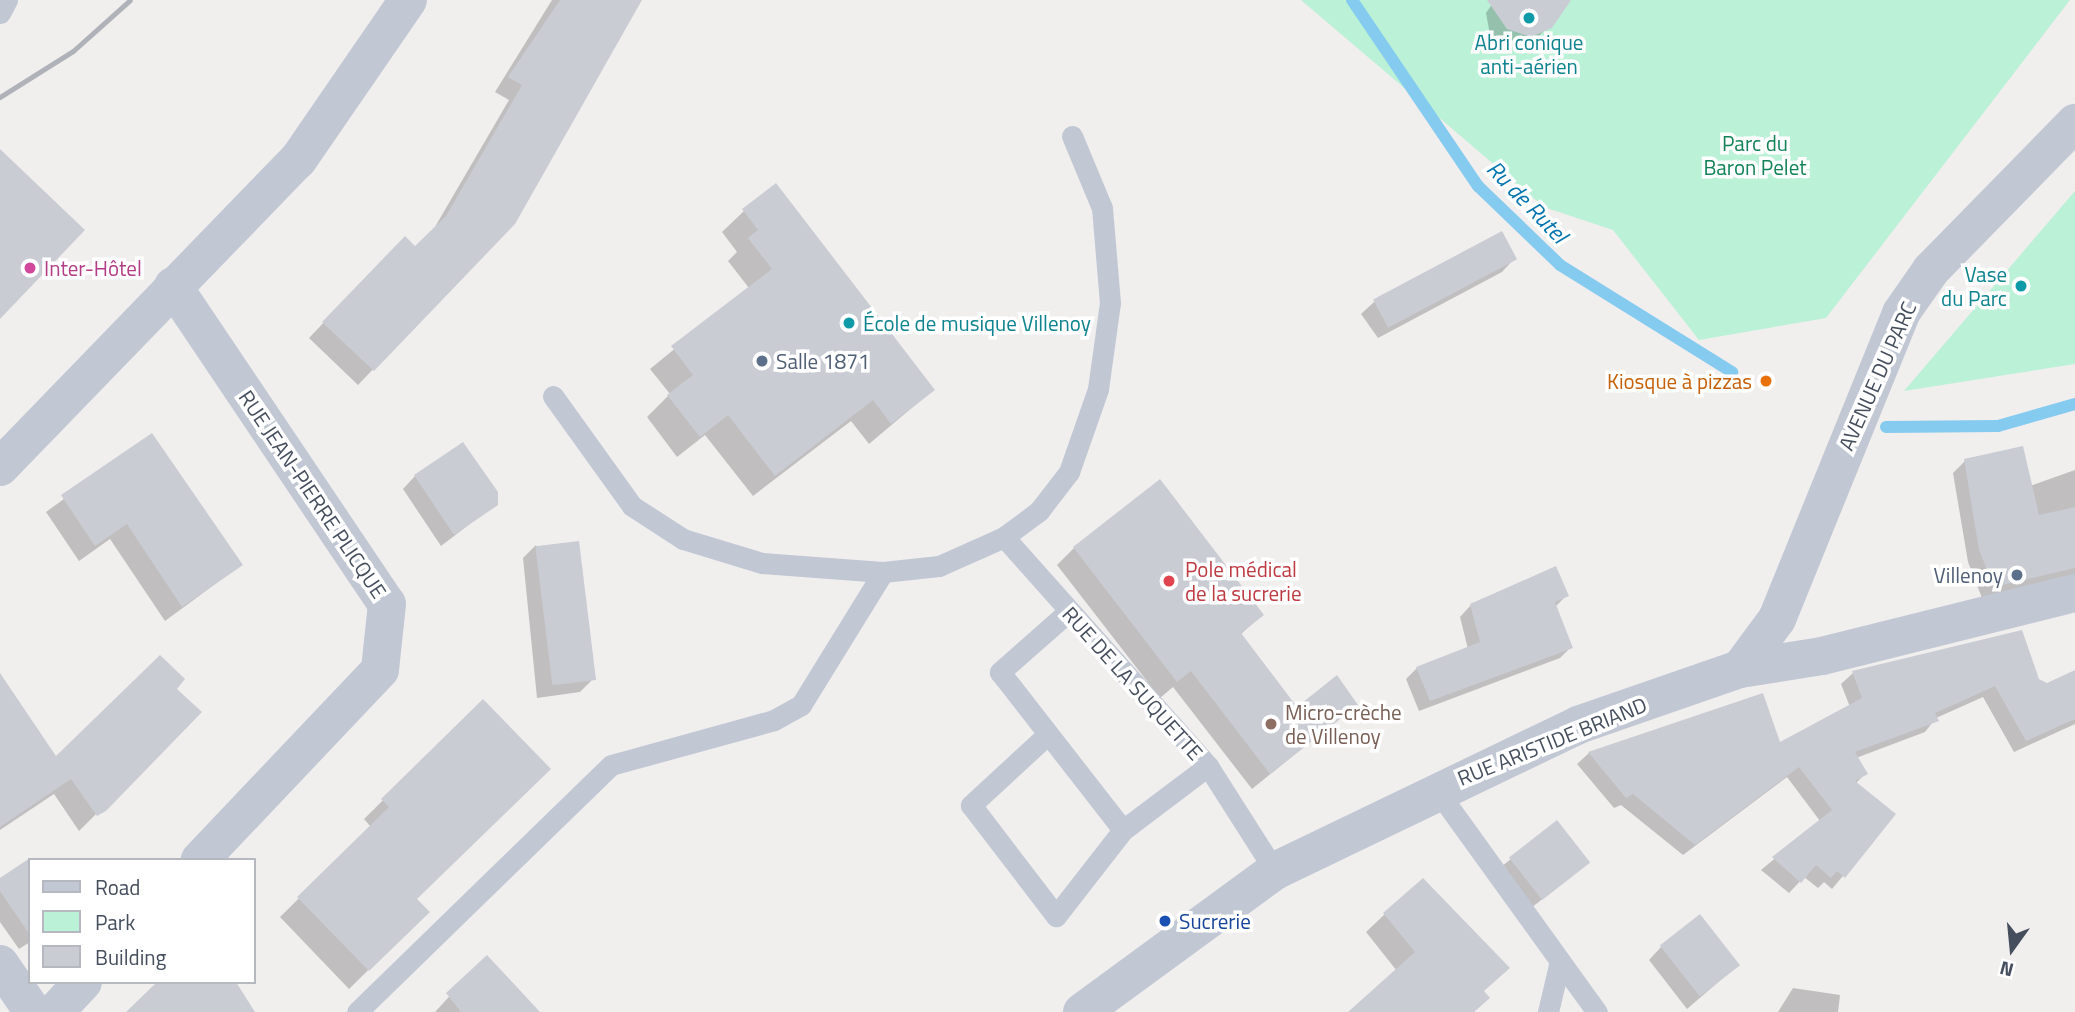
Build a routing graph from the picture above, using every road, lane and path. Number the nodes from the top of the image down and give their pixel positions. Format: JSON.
{"nodes":[{"id":1,"x":7,"y":0,"type":"edge"},
{"id":2,"x":408,"y":0,"type":"edge"},
{"id":3,"x":0,"y":13,"type":"edge"},
{"id":4,"x":2075,"y":123,"type":"edge"},
{"id":5,"x":1072,"y":136,"type":"dead end"},
{"id":6,"x":173,"y":286,"type":"junction"},
{"id":7,"x":553,"y":396,"type":"dead end"},
{"id":8,"x":0,"y":467,"type":"edge"},
{"id":9,"x":1004,"y":537,"type":"junction"},
{"id":10,"x":883,"y":572,"type":"junction"},
{"id":11,"x":2075,"y":593,"type":"edge"},
{"id":12,"x":1069,"y":612,"type":"junction"},
{"id":13,"x":1740,"y":668,"type":"junction"},
{"id":14,"x":1048,"y":734,"type":"junction"},
{"id":15,"x":1208,"y":766,"type":"junction"},
{"id":16,"x":1436,"y":789,"type":"junction"},
{"id":17,"x":1123,"y":830,"type":"junction"},
{"id":18,"x":202,"y":858,"type":"edge"},
{"id":19,"x":1275,"y":871,"type":"junction"},
{"id":20,"x":0,"y":964,"type":"edge"},
{"id":21,"x":1559,"y":965,"type":"junction"},
{"id":22,"x":81,"y":984,"type":"edge"},
{"id":23,"x":33,"y":1012,"type":"edge"},
{"id":24,"x":55,"y":1012,"type":"edge"},
{"id":25,"x":357,"y":1012,"type":"edge"},
{"id":26,"x":1082,"y":1012,"type":"edge"},
{"id":27,"x":1548,"y":1012,"type":"edge"},
{"id":28,"x":1597,"y":1012,"type":"edge"}],
"edges":[{"from":1,"to":3,"type":"lane"},
{"from":2,"to":6,"type":"street"},
{"from":4,"to":13,"type":"street","name":"AVENUE DU PARC"},
{"from":5,"to":9,"type":"lane"},
{"from":6,"to":8,"type":"street"},
{"from":6,"to":18,"type":"street","name":"RUE JEAN-PIERRE PLICQUE"},
{"from":7,"to":10,"type":"lane"},
{"from":9,"to":10,"type":"lane"},
{"from":9,"to":12,"type":"lane","name":"RUE DE LA SUQUETTE"},
{"from":10,"to":25,"type":"lane"},
{"from":11,"to":13,"type":"street","name":"RUE ARISTIDE BRIAND"},
{"from":12,"to":14,"type":"lane"},
{"from":12,"to":15,"type":"lane","name":"RUE DE LA SUQUETTE"},
{"from":13,"to":16,"type":"street","name":"RUE ARISTIDE BRIAND"},
{"from":14,"to":17,"type":"lane"},
{"from":14,"to":17,"type":"lane"},
{"from":15,"to":17,"type":"lane"},
{"from":15,"to":19,"type":"lane","name":"RUE DE LA SUQUETTE"},
{"from":16,"to":19,"type":"street","name":"RUE ARISTIDE BRIAND"},
{"from":16,"to":21,"type":"lane"},
{"from":19,"to":26,"type":"street","name":"RUE ARISTIDE BRIAND"},
{"from":20,"to":23,"type":"street"},
{"from":21,"to":27,"type":"lane"},
{"from":21,"to":28,"type":"lane"},
{"from":22,"to":24,"type":"street"}]}
